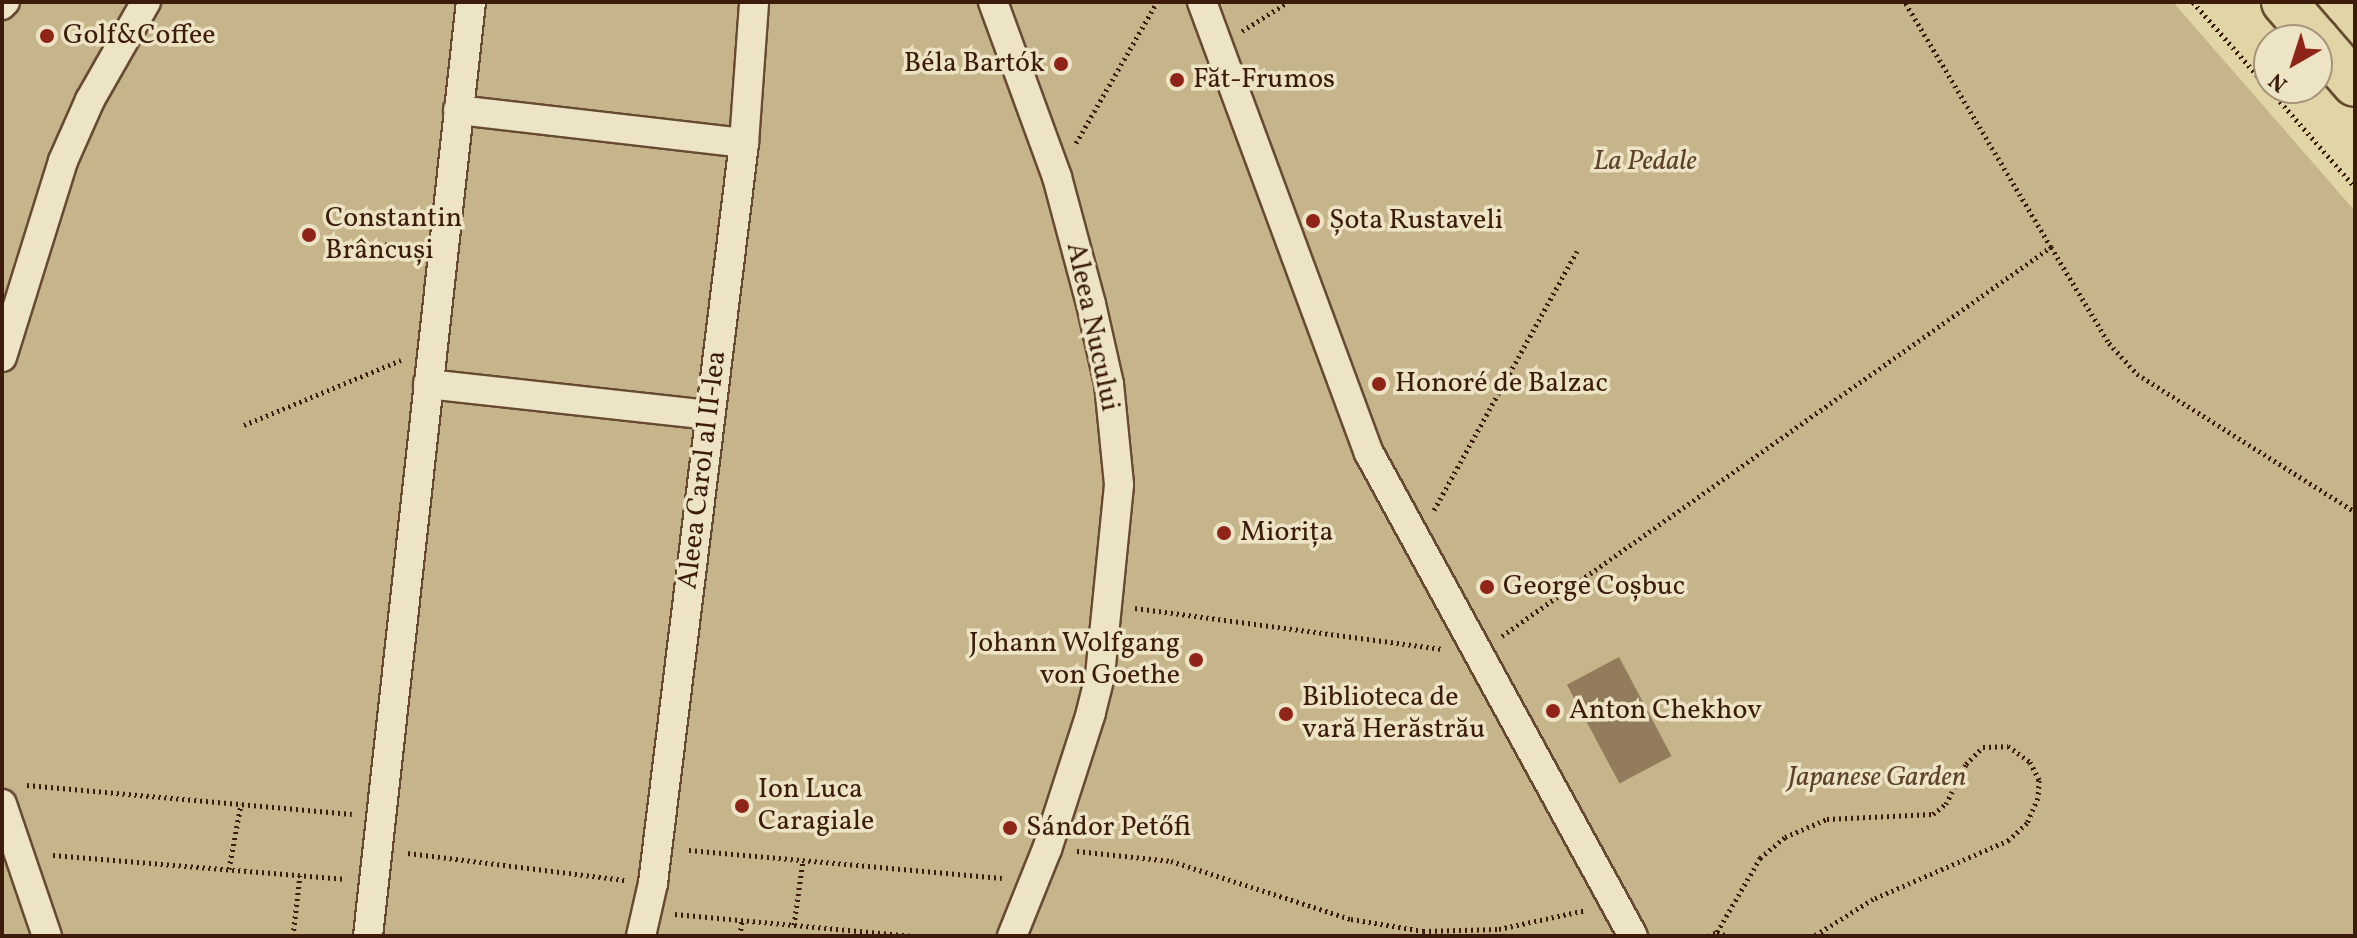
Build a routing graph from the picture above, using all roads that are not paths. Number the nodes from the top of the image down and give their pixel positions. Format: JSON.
{"nodes":[{"id":1,"x":146,"y":2,"type":"edge"},
{"id":2,"x":471,"y":2,"type":"edge"},
{"id":3,"x":754,"y":2,"type":"edge"},
{"id":4,"x":993,"y":2,"type":"edge"},
{"id":5,"x":1202,"y":2,"type":"edge"},
{"id":6,"x":2284,"y":2,"type":"edge"},
{"id":7,"x":2303,"y":24,"type":"edge"},
{"id":8,"x":2333,"y":59,"type":"edge"},
{"id":9,"x":2355,"y":84,"type":"edge"},
{"id":10,"x":458,"y":110,"type":"junction"},
{"id":11,"x":744,"y":143,"type":"junction"},
{"id":12,"x":2,"y":357,"type":"edge"},
{"id":13,"x":428,"y":384,"type":"junction"},
{"id":14,"x":710,"y":415,"type":"junction"},
{"id":15,"x":10,"y":794,"type":"edge"},
{"id":16,"x":643,"y":923,"type":"edge"},
{"id":17,"x":47,"y":936,"type":"edge"},
{"id":18,"x":368,"y":936,"type":"edge"},
{"id":19,"x":1012,"y":936,"type":"edge"},
{"id":20,"x":1633,"y":936,"type":"edge"}],
"edges":[{"from":1,"to":12,"type":"street"},
{"from":2,"to":10,"type":"street"},
{"from":3,"to":11,"type":"street","name":"Aleea Carol al II-lea"},
{"from":4,"to":19,"type":"street","name":"Aleea Nucului"},
{"from":5,"to":20,"type":"street"},
{"from":6,"to":7,"type":"main road"},
{"from":8,"to":9,"type":"main road"},
{"from":10,"to":11,"type":"street"},
{"from":10,"to":13,"type":"street"},
{"from":11,"to":14,"type":"street","name":"Aleea Carol al II-lea"},
{"from":13,"to":14,"type":"street"},
{"from":13,"to":18,"type":"street"},
{"from":14,"to":16,"type":"street","name":"Aleea Carol al II-lea"},
{"from":15,"to":17,"type":"street"}]}
